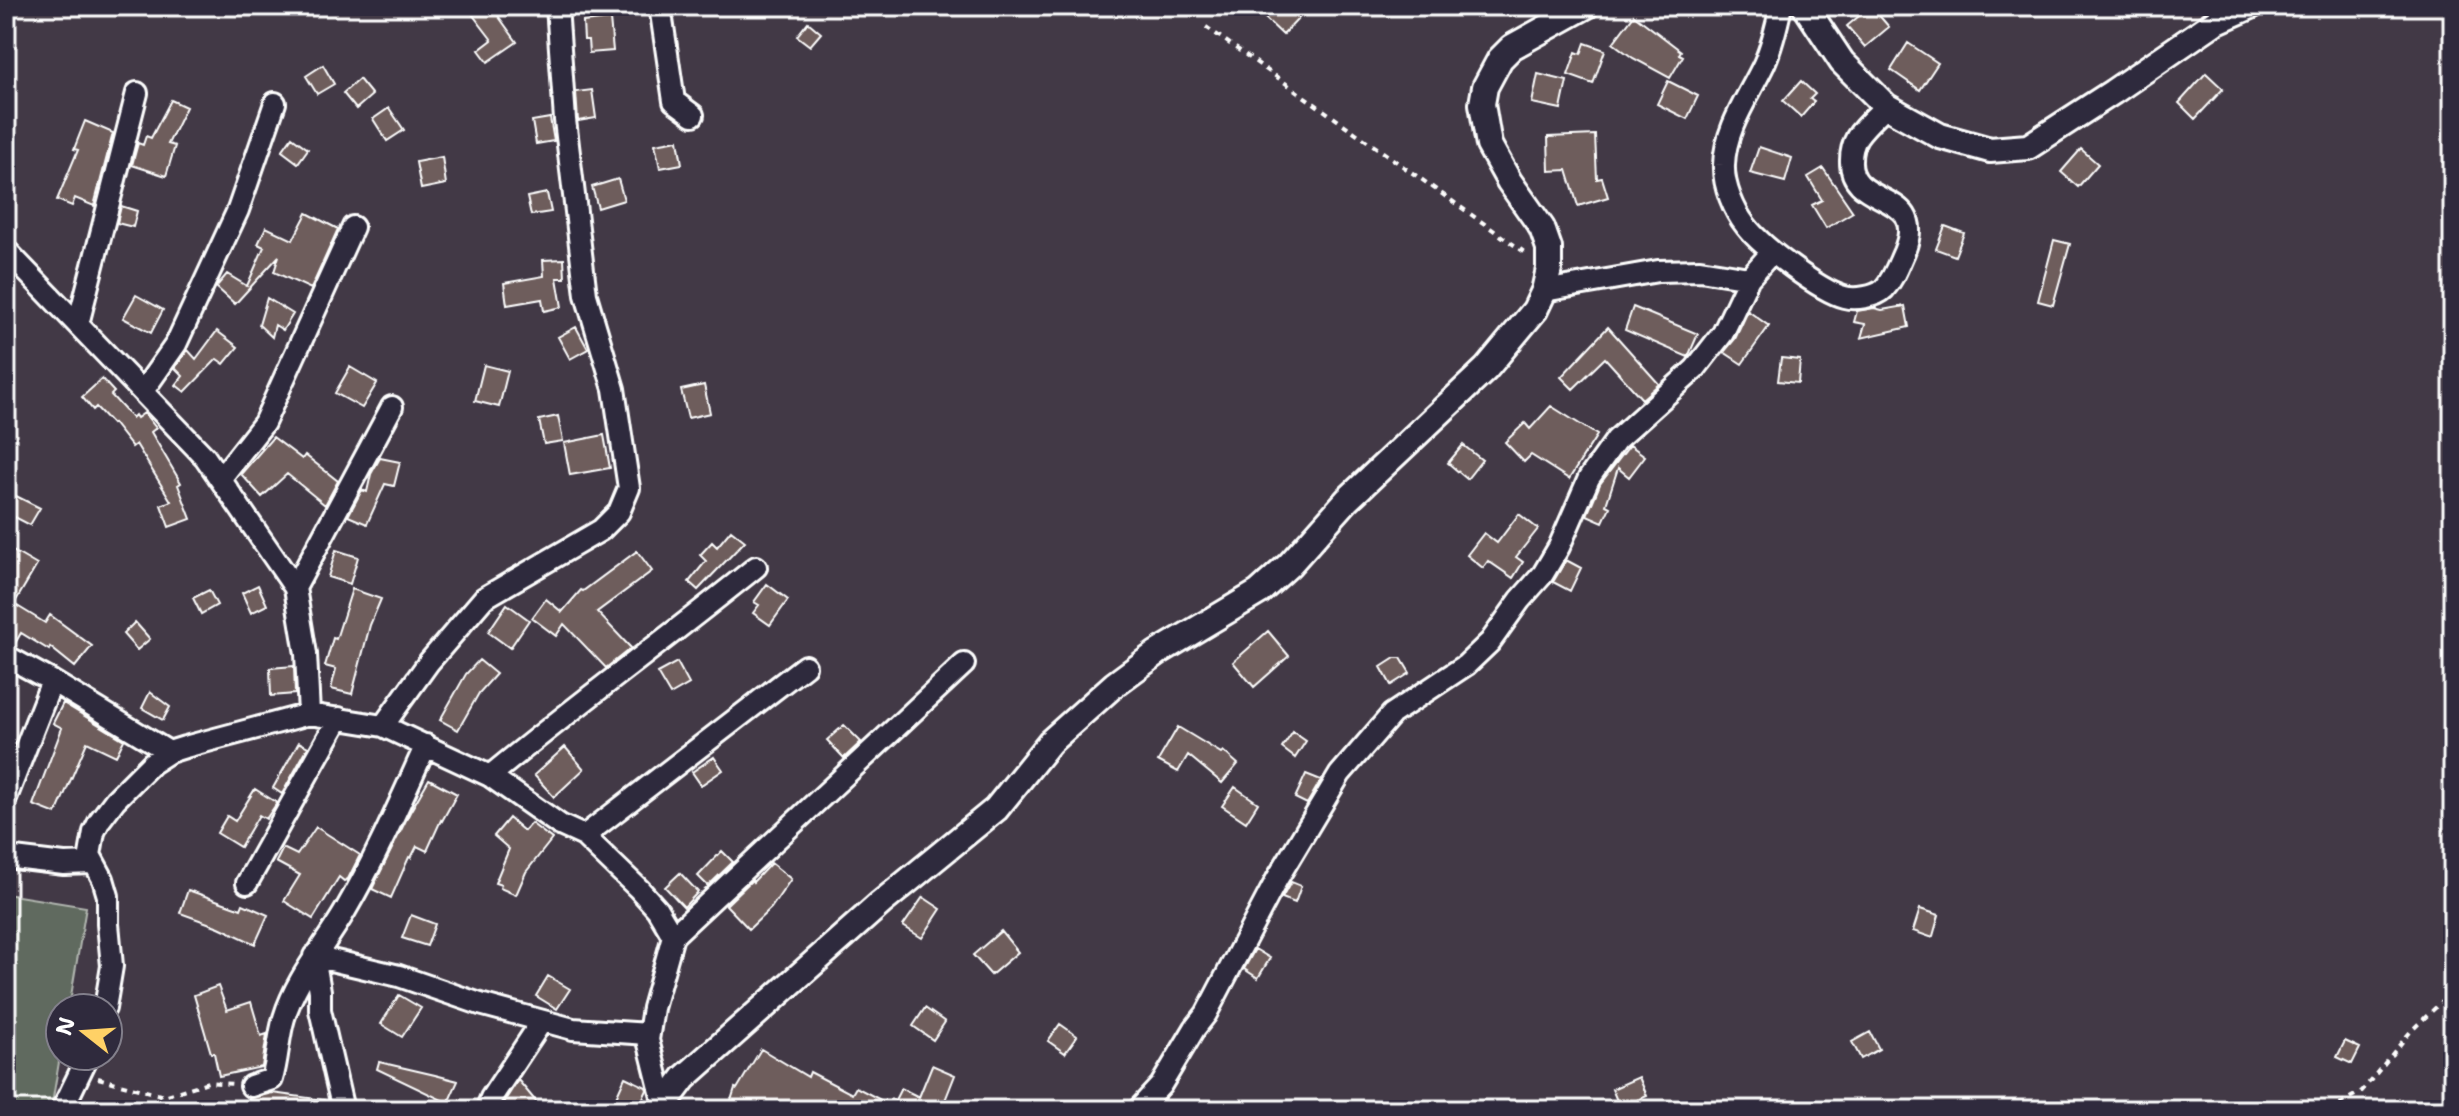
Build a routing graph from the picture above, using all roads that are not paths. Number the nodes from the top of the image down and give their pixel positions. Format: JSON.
{"nodes":[{"id":1,"x":557,"y":6,"type":"edge"},
{"id":2,"x":660,"y":6,"type":"edge"},
{"id":3,"x":1586,"y":6,"type":"edge"},
{"id":4,"x":1781,"y":6,"type":"edge"},
{"id":5,"x":2251,"y":6,"type":"edge"},
{"id":6,"x":1814,"y":10,"type":"edge"},
{"id":7,"x":137,"y":93,"type":"dead end"},
{"id":8,"x":275,"y":103,"type":"dead end"},
{"id":9,"x":1886,"y":106,"type":"junction"},
{"id":10,"x":693,"y":115,"type":"dead end"},
{"id":11,"x":353,"y":227,"type":"dead end"},
{"id":12,"x":6,"y":250,"type":"edge"},
{"id":13,"x":1772,"y":252,"type":"junction"},
{"id":14,"x":1749,"y":278,"type":"junction"},
{"id":15,"x":1546,"y":280,"type":"junction"},
{"id":16,"x":78,"y":324,"type":"junction"},
{"id":17,"x":143,"y":391,"type":"junction"},
{"id":18,"x":392,"y":407,"type":"dead end"},
{"id":19,"x":220,"y":479,"type":"junction"},
{"id":20,"x":756,"y":567,"type":"dead end"},
{"id":21,"x":295,"y":588,"type":"junction"},
{"id":22,"x":6,"y":656,"type":"edge"},
{"id":23,"x":964,"y":664,"type":"dead end"},
{"id":24,"x":805,"y":666,"type":"dead end"},
{"id":25,"x":52,"y":681,"type":"junction"},
{"id":26,"x":309,"y":714,"type":"junction"},
{"id":27,"x":339,"y":718,"type":"junction"},
{"id":28,"x":383,"y":726,"type":"junction"},
{"id":29,"x":426,"y":745,"type":"junction"},
{"id":30,"x":169,"y":752,"type":"junction"},
{"id":31,"x":490,"y":776,"type":"junction"},
{"id":32,"x":6,"y":798,"type":"edge"},
{"id":33,"x":584,"y":836,"type":"junction"},
{"id":34,"x":6,"y":857,"type":"edge"},
{"id":35,"x":93,"y":863,"type":"junction"},
{"id":36,"x":247,"y":883,"type":"dead end"},
{"id":37,"x":673,"y":936,"type":"junction"},
{"id":38,"x":314,"y":956,"type":"junction"},
{"id":39,"x":108,"y":992,"type":"edge"},
{"id":40,"x":542,"y":1021,"type":"junction"},
{"id":41,"x":649,"y":1034,"type":"junction"},
{"id":42,"x":80,"y":1072,"type":"edge"},
{"id":43,"x":251,"y":1086,"type":"road end"},
{"id":44,"x":662,"y":1107,"type":"edge"},
{"id":45,"x":62,"y":1110,"type":"edge"},
{"id":46,"x":343,"y":1110,"type":"edge"},
{"id":47,"x":486,"y":1110,"type":"edge"},
{"id":48,"x":1138,"y":1110,"type":"edge"}],
"edges":[{"from":1,"to":28,"type":"street"},
{"from":2,"to":10,"type":"street"},
{"from":3,"to":15,"type":"street"},
{"from":4,"to":13,"type":"street"},
{"from":5,"to":9,"type":"street"},
{"from":6,"to":9,"type":"street"},
{"from":7,"to":16,"type":"street"},
{"from":8,"to":17,"type":"street"},
{"from":9,"to":13,"type":"street"},
{"from":11,"to":19,"type":"street"},
{"from":12,"to":16,"type":"street"},
{"from":13,"to":14,"type":"street"},
{"from":14,"to":15,"type":"street"},
{"from":14,"to":48,"type":"street"},
{"from":15,"to":44,"type":"street"},
{"from":16,"to":17,"type":"street"},
{"from":17,"to":19,"type":"street"},
{"from":18,"to":21,"type":"street"},
{"from":19,"to":21,"type":"street"},
{"from":20,"to":31,"type":"street"},
{"from":21,"to":26,"type":"street"},
{"from":22,"to":25,"type":"street"},
{"from":23,"to":37,"type":"street"},
{"from":24,"to":33,"type":"street"},
{"from":25,"to":30,"type":"street"},
{"from":25,"to":32,"type":"street"},
{"from":26,"to":27,"type":"street"},
{"from":26,"to":30,"type":"street"},
{"from":27,"to":28,"type":"street"},
{"from":27,"to":36,"type":"street"},
{"from":28,"to":29,"type":"street"},
{"from":29,"to":31,"type":"street"},
{"from":29,"to":38,"type":"street"},
{"from":30,"to":35,"type":"street"},
{"from":31,"to":33,"type":"street"},
{"from":33,"to":37,"type":"street"},
{"from":34,"to":35,"type":"street"},
{"from":35,"to":39,"type":"street"},
{"from":37,"to":41,"type":"street"},
{"from":38,"to":40,"type":"street"},
{"from":38,"to":43,"type":"street"},
{"from":38,"to":46,"type":"street"},
{"from":40,"to":41,"type":"street"},
{"from":40,"to":47,"type":"street"},
{"from":41,"to":44,"type":"street"},
{"from":42,"to":45,"type":"street"}]}
